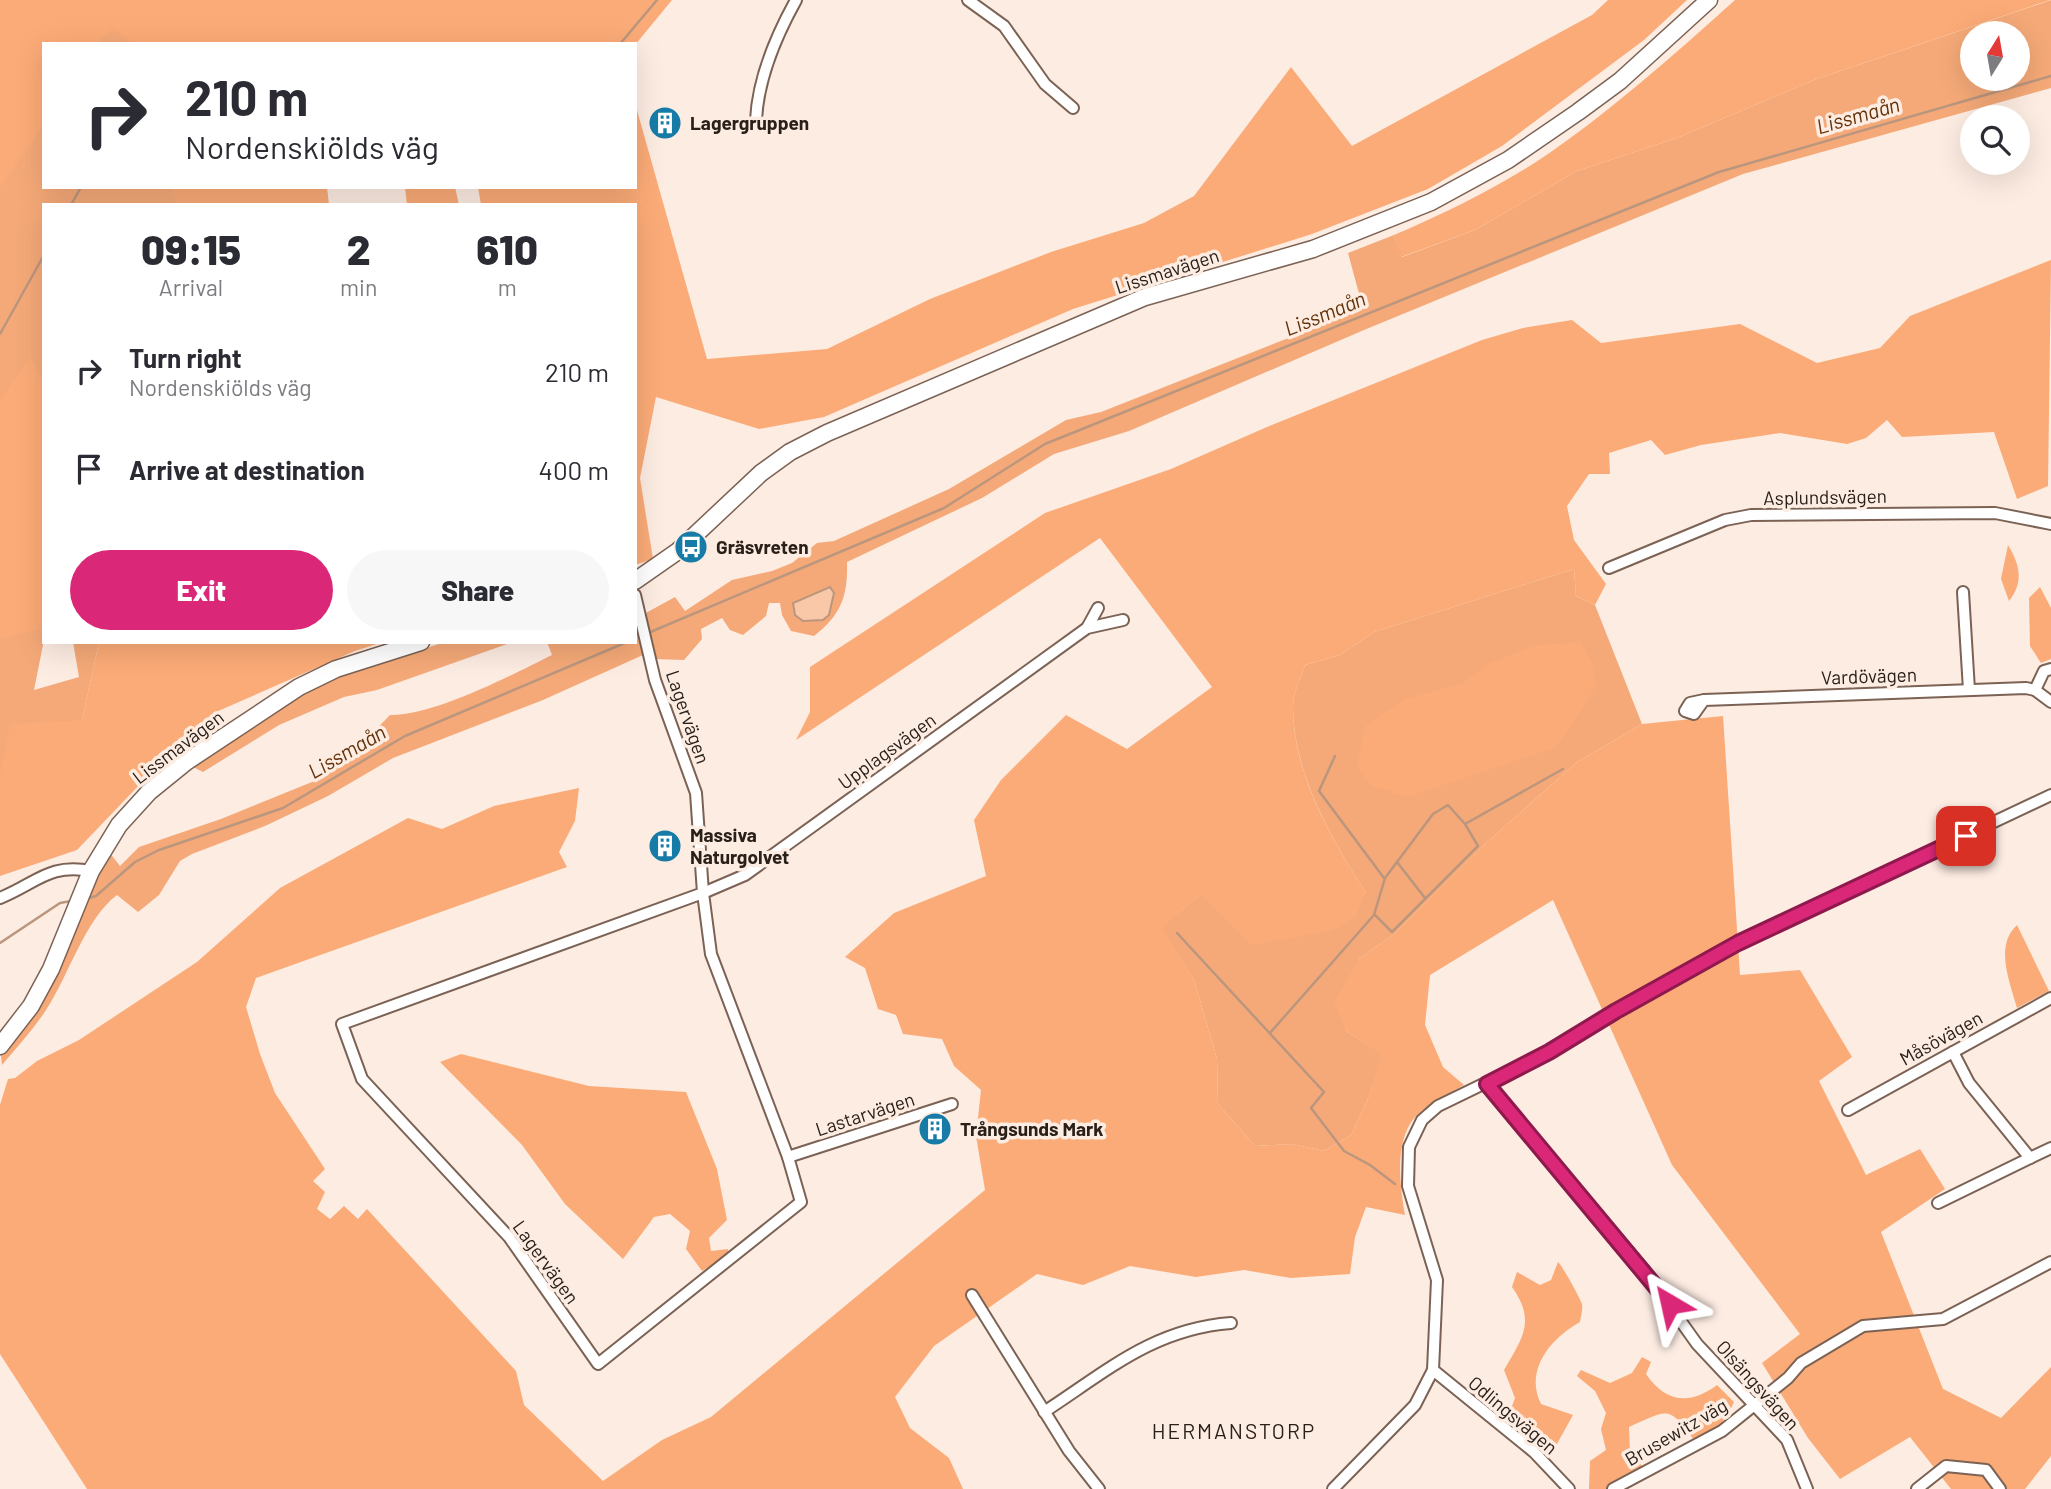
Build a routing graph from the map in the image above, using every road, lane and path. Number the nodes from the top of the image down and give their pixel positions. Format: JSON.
{"nodes":[{"id":1,"x":796,"y":0,"type":"edge"},
{"id":2,"x":968,"y":0,"type":"edge"},
{"id":3,"x":1709,"y":0,"type":"edge"},
{"id":4,"x":1073,"y":108,"type":"dead end"},
{"id":5,"x":756,"y":120,"type":"dead end"},
{"id":6,"x":2051,"y":524,"type":"edge"},
{"id":7,"x":1609,"y":568,"type":"dead end"},
{"id":8,"x":637,"y":580,"type":"edge"},
{"id":9,"x":1963,"y":592,"type":"dead end"},
{"id":10,"x":637,"y":604,"type":"edge"},
{"id":11,"x":1098,"y":608,"type":"dead end"},
{"id":12,"x":1123,"y":620,"type":"dead end"},
{"id":13,"x":1087,"y":628,"type":"junction"},
{"id":14,"x":415,"y":644,"type":"edge"},
{"id":15,"x":2051,"y":669,"type":"edge"},
{"id":16,"x":1969,"y":690,"type":"junction"},
{"id":17,"x":2035,"y":690,"type":"junction"},
{"id":18,"x":1704,"y":700,"type":"dead end"},
{"id":19,"x":2051,"y":702,"type":"edge"},
{"id":20,"x":2051,"y":795,"type":"edge"},
{"id":21,"x":91,"y":871,"type":"junction"},
{"id":22,"x":703,"y":893,"type":"junction"},
{"id":23,"x":0,"y":898,"type":"edge"},
{"id":24,"x":2051,"y":998,"type":"edge"},
{"id":25,"x":0,"y":1046,"type":"edge"},
{"id":26,"x":1953,"y":1052,"type":"junction"},
{"id":27,"x":1487,"y":1084,"type":"junction"},
{"id":28,"x":952,"y":1104,"type":"dead end"},
{"id":29,"x":1848,"y":1110,"type":"dead end"},
{"id":30,"x":2051,"y":1148,"type":"edge"},
{"id":31,"x":788,"y":1157,"type":"junction"},
{"id":32,"x":2030,"y":1158,"type":"junction"},
{"id":33,"x":1938,"y":1203,"type":"dead end"},
{"id":34,"x":2051,"y":1262,"type":"edge"},
{"id":35,"x":972,"y":1295,"type":"dead end"},
{"id":36,"x":1231,"y":1323,"type":"dead end"},
{"id":37,"x":1433,"y":1370,"type":"junction"},
{"id":38,"x":1753,"y":1406,"type":"junction"},
{"id":39,"x":1044,"y":1412,"type":"junction"},
{"id":40,"x":1099,"y":1489,"type":"edge"},
{"id":41,"x":1333,"y":1489,"type":"edge"},
{"id":42,"x":1569,"y":1489,"type":"edge"},
{"id":43,"x":1613,"y":1489,"type":"edge"},
{"id":44,"x":1807,"y":1489,"type":"edge"},
{"id":45,"x":1917,"y":1489,"type":"edge"},
{"id":46,"x":2000,"y":1489,"type":"edge"}],
"edges":[{"from":1,"to":5,"type":"street"},
{"from":2,"to":4,"type":"street"},
{"from":3,"to":8,"type":"street","name":"Lissmavägen"},
{"from":6,"to":7,"type":"street","name":"Asplundsvägen"},
{"from":9,"to":16,"type":"street"},
{"from":10,"to":22,"type":"street","name":"Lagervägen"},
{"from":11,"to":13,"type":"street"},
{"from":12,"to":13,"type":"street"},
{"from":13,"to":22,"type":"street","name":"Upplagsvägen"},
{"from":14,"to":21,"type":"street","name":"Lissmavägen"},
{"from":15,"to":17,"type":"street"},
{"from":16,"to":17,"type":"street","name":"Vardövägen"},
{"from":16,"to":18,"type":"street","name":"Vardövägen"},
{"from":17,"to":19,"type":"street"},
{"from":20,"to":27,"type":"street"},
{"from":21,"to":23,"type":"street"},
{"from":21,"to":25,"type":"street","name":"Lissmavägen"},
{"from":22,"to":31,"type":"street","name":"Lagervägen"},
{"from":22,"to":31,"type":"street","name":"Lagervägen"},
{"from":24,"to":26,"type":"street","name":"Måsövägen"},
{"from":26,"to":29,"type":"street","name":"Måsövägen"},
{"from":26,"to":32,"type":"street"},
{"from":27,"to":37,"type":"street"},
{"from":27,"to":38,"type":"street","name":"Olsängsvägen"},
{"from":28,"to":31,"type":"street","name":"Lastarvägen"},
{"from":30,"to":32,"type":"street"},
{"from":32,"to":33,"type":"street"},
{"from":34,"to":38,"type":"street","name":"Brusewitz väg"},
{"from":35,"to":39,"type":"street"},
{"from":36,"to":39,"type":"street"},
{"from":37,"to":41,"type":"street"},
{"from":37,"to":42,"type":"street","name":"Odlingsvägen"},
{"from":38,"to":43,"type":"street","name":"Brusewitz väg"},
{"from":38,"to":44,"type":"street","name":"Olsängsvägen"},
{"from":39,"to":40,"type":"street"},
{"from":45,"to":46,"type":"street"}]}
